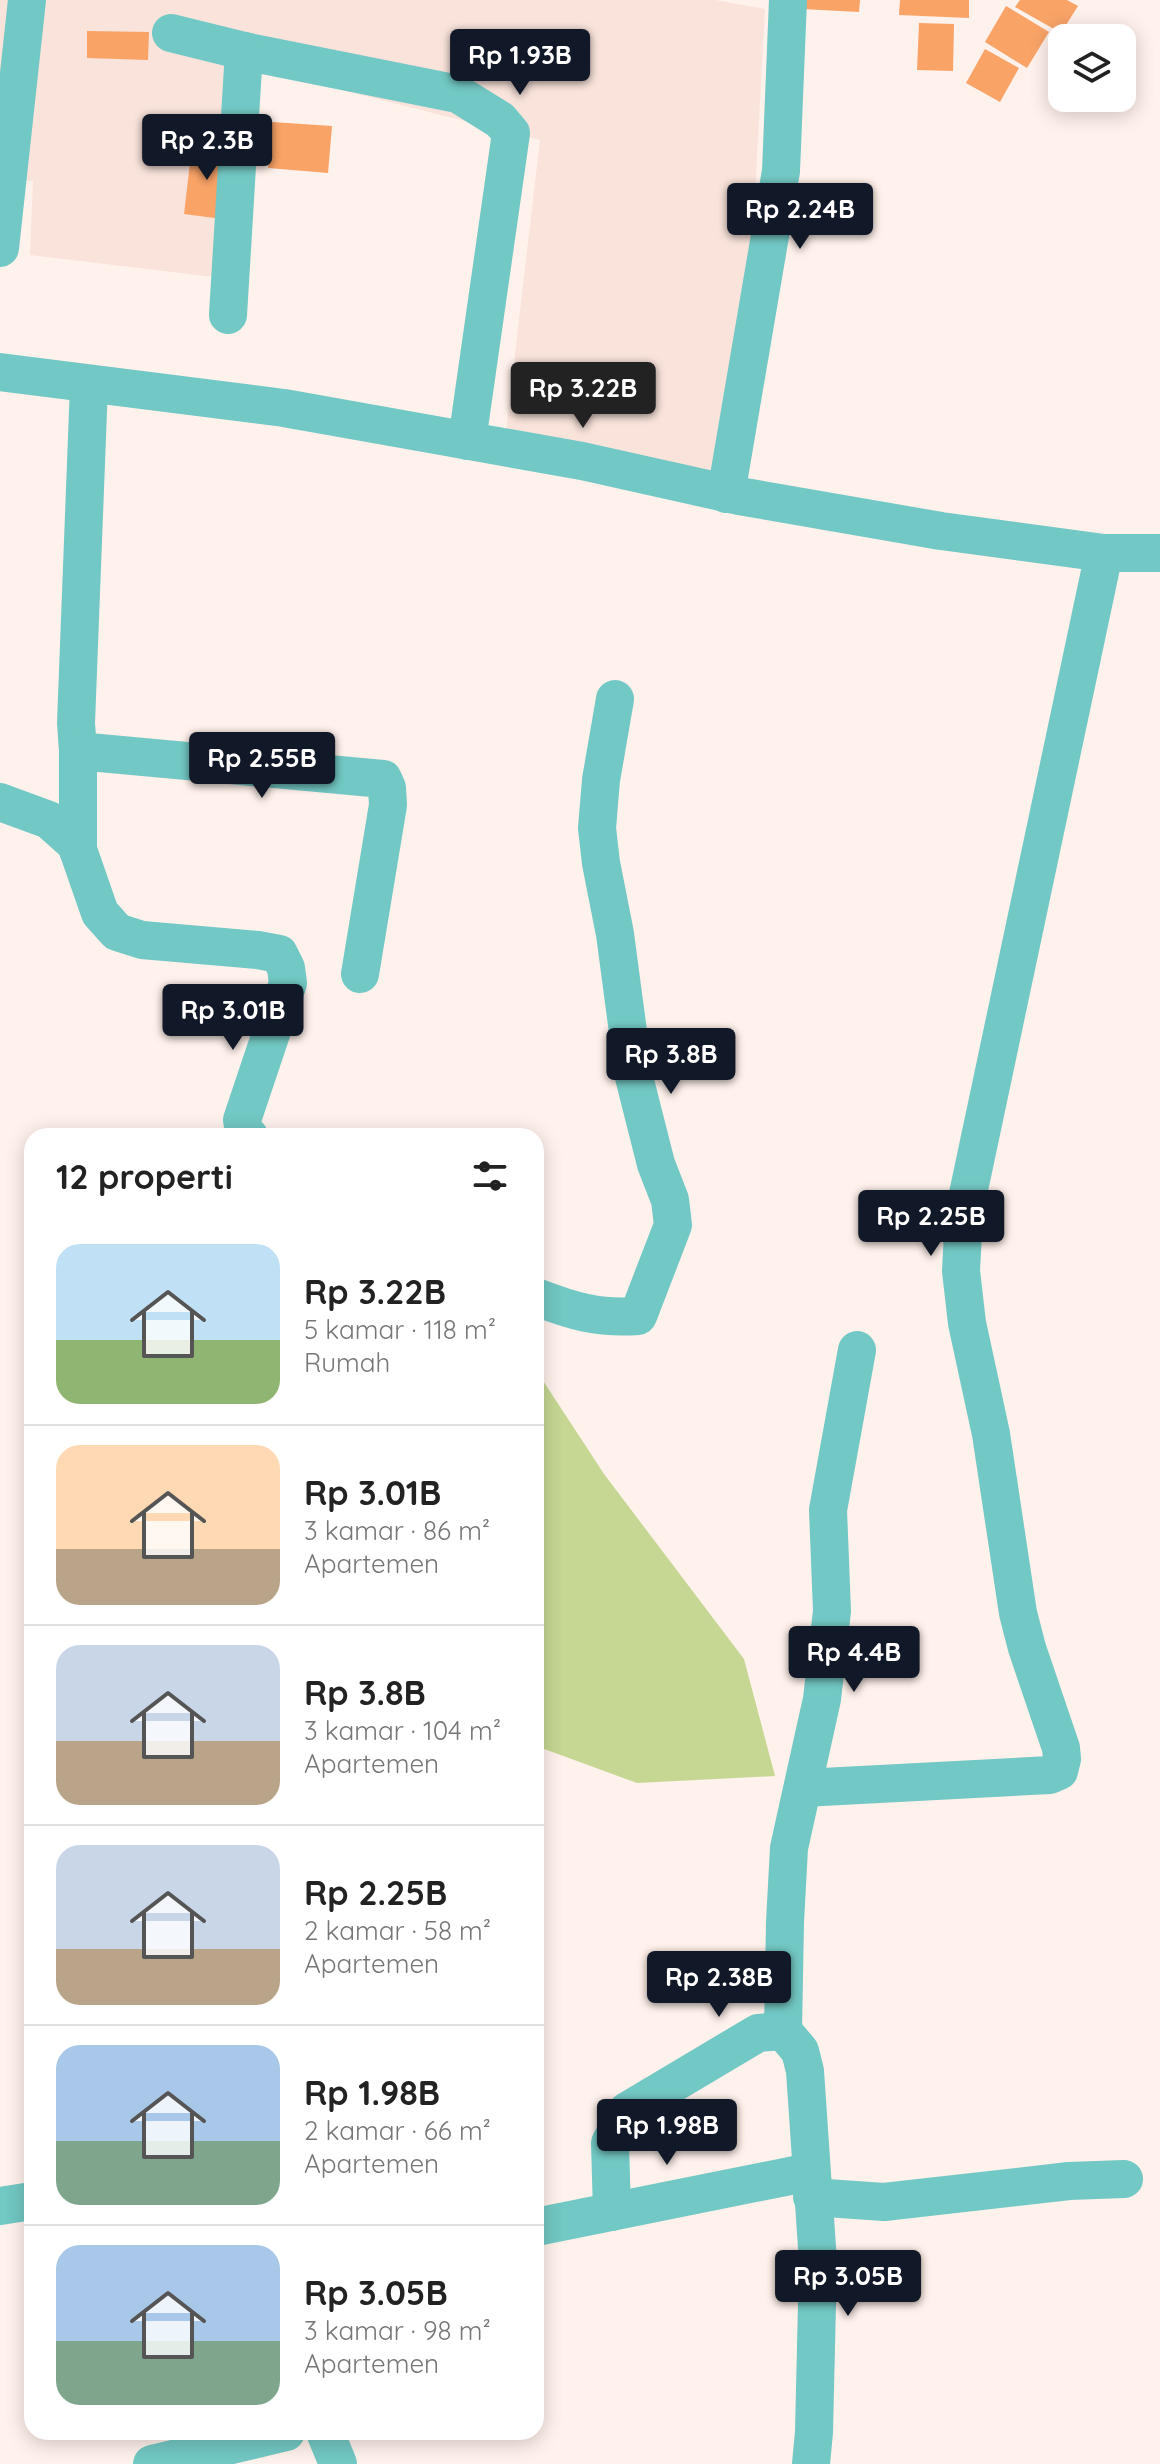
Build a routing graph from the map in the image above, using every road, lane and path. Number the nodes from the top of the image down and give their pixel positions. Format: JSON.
{"nodes":[{"id":1,"x":27,"y":0,"type":"edge"},
{"id":2,"x":788,"y":0,"type":"edge"},
{"id":3,"x":171,"y":33,"type":"dead end"},
{"id":4,"x":244,"y":51,"type":"junction"},
{"id":5,"x":0,"y":248,"type":"edge"},
{"id":6,"x":228,"y":315,"type":"dead end"},
{"id":7,"x":0,"y":372,"type":"edge"},
{"id":8,"x":89,"y":385,"type":"junction"},
{"id":9,"x":467,"y":441,"type":"junction"},
{"id":10,"x":726,"y":494,"type":"junction"},
{"id":11,"x":1104,"y":553,"type":"junction"},
{"id":12,"x":1160,"y":553,"type":"edge"},
{"id":13,"x":615,"y":699,"type":"dead end"},
{"id":14,"x":78,"y":751,"type":"junction"},
{"id":15,"x":0,"y":802,"type":"edge"},
{"id":16,"x":78,"y":850,"type":"junction"},
{"id":17,"x":360,"y":974,"type":"dead end"},
{"id":18,"x":243,"y":1128,"type":"edge"},
{"id":19,"x":544,"y":1300,"type":"edge"},
{"id":20,"x":857,"y":1350,"type":"dead end"},
{"id":21,"x":803,"y":1788,"type":"junction"},
{"id":22,"x":783,"y":2031,"type":"junction"},
{"id":23,"x":1124,"y":2179,"type":"dead end"},
{"id":24,"x":811,"y":2185,"type":"junction"},
{"id":25,"x":24,"y":2202,"type":"edge"},
{"id":26,"x":0,"y":2206,"type":"edge"},
{"id":27,"x":612,"y":2212,"type":"junction"},
{"id":28,"x":544,"y":2225,"type":"edge"},
{"id":29,"x":252,"y":2440,"type":"edge"},
{"id":30,"x":328,"y":2440,"type":"edge"},
{"id":31,"x":152,"y":2464,"type":"edge"},
{"id":32,"x":338,"y":2464,"type":"edge"},
{"id":33,"x":811,"y":2464,"type":"edge"}],
"edges":[{"from":1,"to":5,"type":"street"},
{"from":2,"to":10,"type":"street"},
{"from":3,"to":4,"type":"street"},
{"from":4,"to":6,"type":"street"},
{"from":4,"to":9,"type":"street"},
{"from":7,"to":8,"type":"street"},
{"from":8,"to":9,"type":"street"},
{"from":8,"to":14,"type":"street"},
{"from":9,"to":10,"type":"street"},
{"from":10,"to":11,"type":"street"},
{"from":11,"to":12,"type":"street"},
{"from":11,"to":21,"type":"street"},
{"from":13,"to":19,"type":"street"},
{"from":14,"to":16,"type":"street"},
{"from":14,"to":17,"type":"street"},
{"from":15,"to":16,"type":"street"},
{"from":16,"to":18,"type":"street"},
{"from":20,"to":21,"type":"street"},
{"from":21,"to":22,"type":"street"},
{"from":22,"to":24,"type":"street"},
{"from":22,"to":27,"type":"street"},
{"from":23,"to":24,"type":"street"},
{"from":24,"to":27,"type":"street"},
{"from":24,"to":33,"type":"street"},
{"from":25,"to":26,"type":"street"},
{"from":27,"to":28,"type":"street"},
{"from":29,"to":31,"type":"street"},
{"from":30,"to":32,"type":"street"}]}
